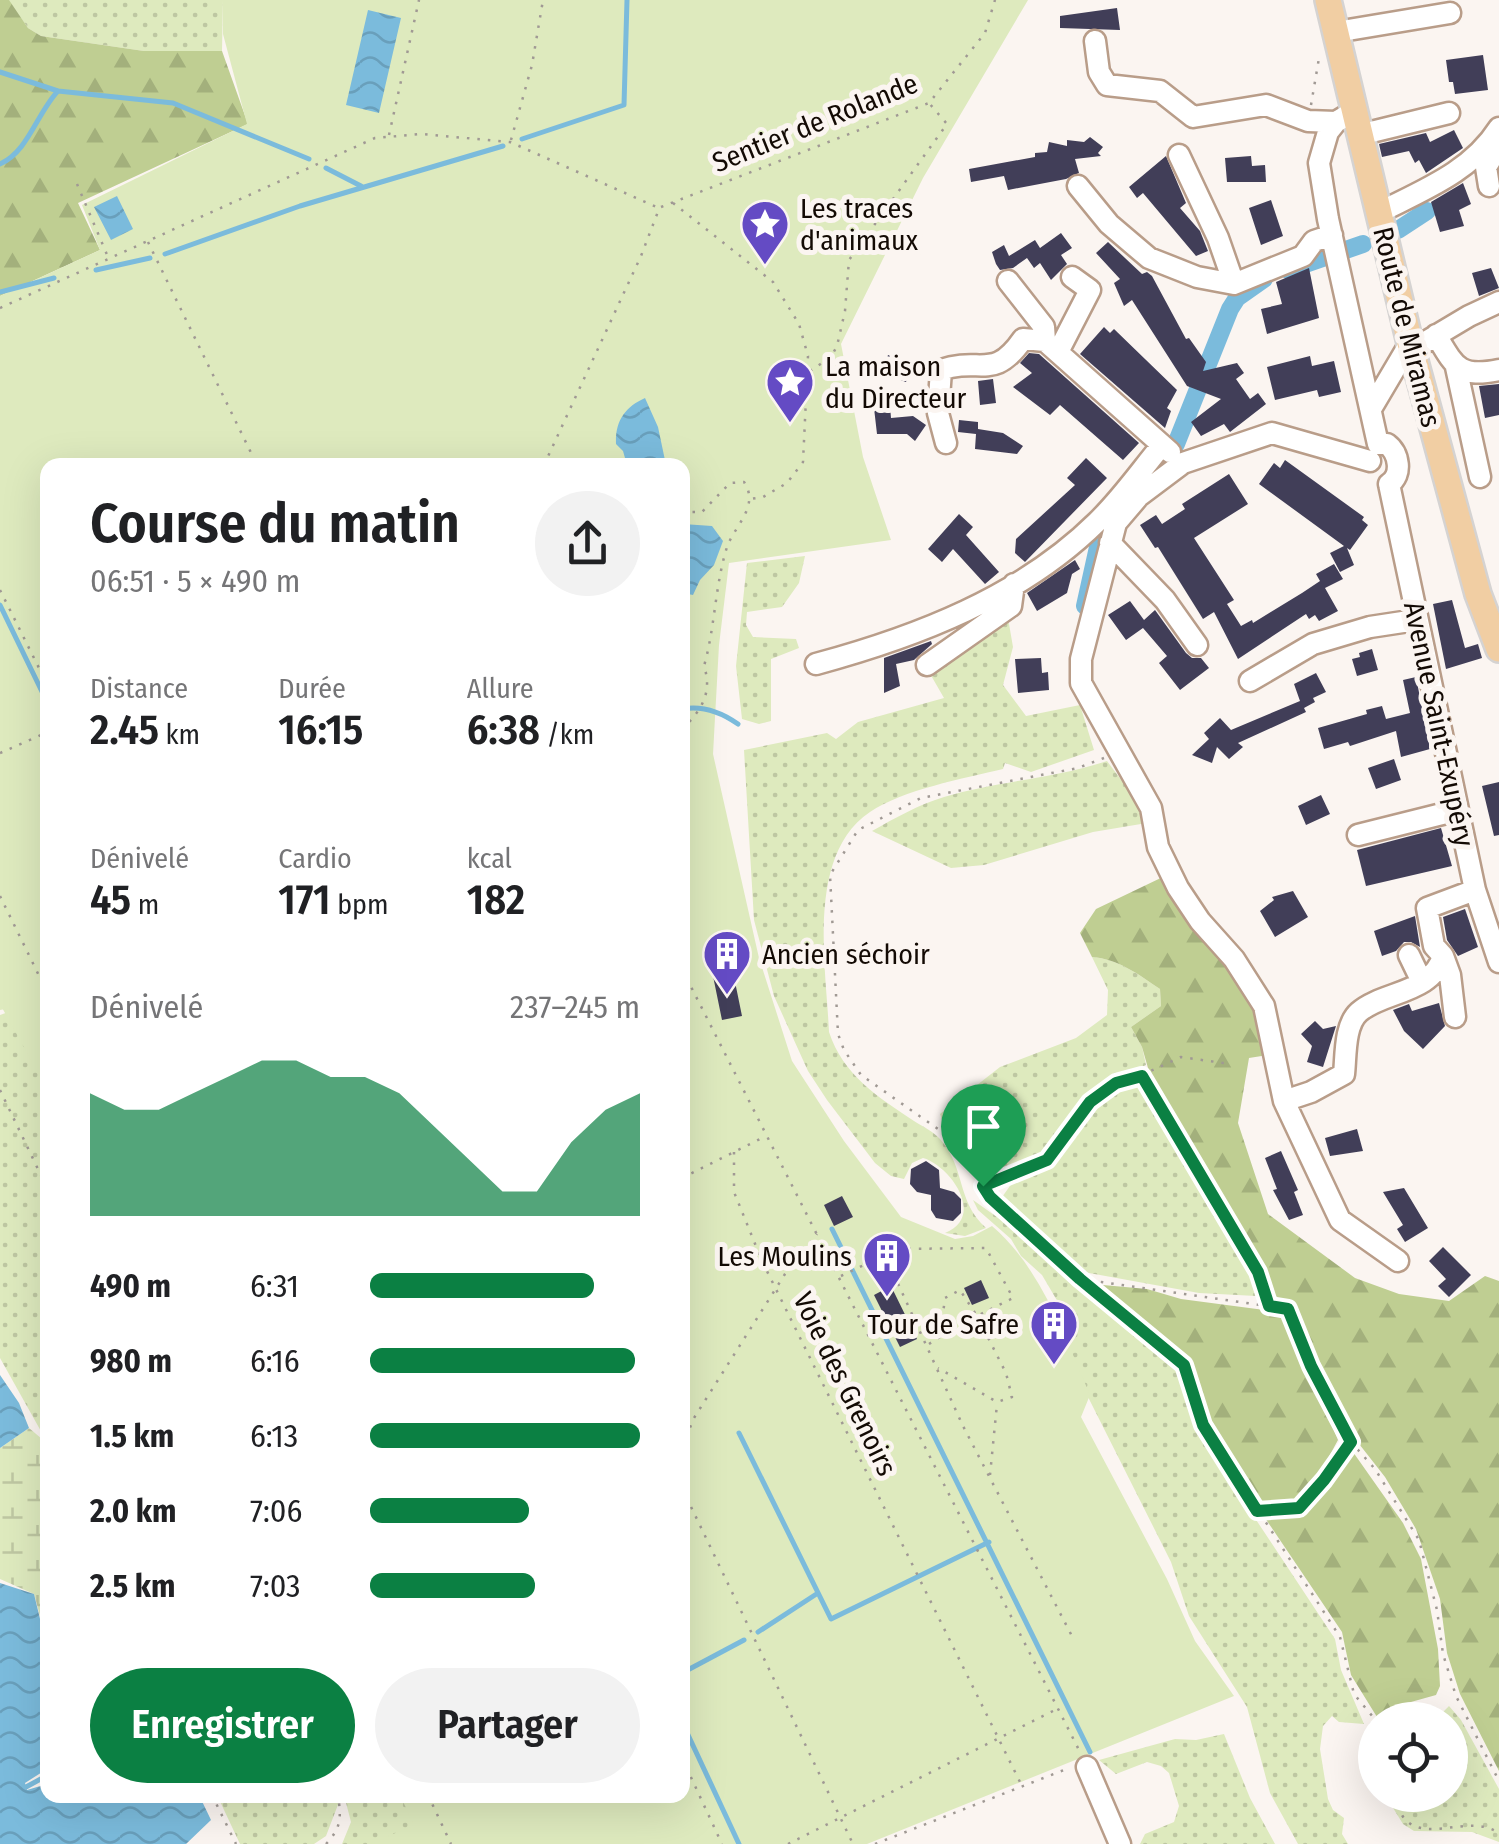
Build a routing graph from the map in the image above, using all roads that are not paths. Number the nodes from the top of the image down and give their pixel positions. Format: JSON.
{"nodes":[{"id":1,"x":1328,"y":0,"type":"edge"},
{"id":2,"x":1450,"y":13,"type":"dead end"},
{"id":3,"x":1336,"y":32,"type":"junction"},
{"id":4,"x":1095,"y":41,"type":"dead end"},
{"id":5,"x":1450,"y":113,"type":"dead end"},
{"id":6,"x":1350,"y":122,"type":"junction"},
{"id":7,"x":1499,"y":128,"type":"edge"},
{"id":8,"x":1499,"y":146,"type":"edge"},
{"id":9,"x":1179,"y":155,"type":"dead end"},
{"id":10,"x":1078,"y":186,"type":"dead end"},
{"id":11,"x":1490,"y":186,"type":"dead end"},
{"id":12,"x":1378,"y":213,"type":"junction"},
{"id":13,"x":1332,"y":235,"type":"junction"},
{"id":14,"x":1072,"y":277,"type":"dead end"},
{"id":15,"x":1008,"y":282,"type":"dead end"},
{"id":16,"x":1234,"y":284,"type":"junction"},
{"id":17,"x":1499,"y":302,"type":"edge"},
{"id":18,"x":1436,"y":335,"type":"junction"},
{"id":19,"x":1051,"y":346,"type":"junction"},
{"id":20,"x":1411,"y":347,"type":"junction"},
{"id":21,"x":1456,"y":367,"type":"junction"},
{"id":22,"x":1499,"y":370,"type":"edge"},
{"id":23,"x":1371,"y":409,"type":"junction"},
{"id":24,"x":946,"y":443,"type":"dead end"},
{"id":25,"x":1162,"y":445,"type":"junction"},
{"id":26,"x":1374,"y":452,"type":"junction"},
{"id":27,"x":1183,"y":463,"type":"junction"},
{"id":28,"x":1480,"y":477,"type":"dead end"},
{"id":29,"x":1110,"y":543,"type":"junction"},
{"id":30,"x":1014,"y":584,"type":"junction"},
{"id":31,"x":1416,"y":620,"type":"junction"},
{"id":32,"x":1197,"y":644,"type":"dead end"},
{"id":33,"x":1499,"y":649,"type":"edge"},
{"id":34,"x":816,"y":664,"type":"dead end"},
{"id":35,"x":928,"y":664,"type":"dead end"},
{"id":36,"x":1250,"y":681,"type":"dead end"},
{"id":37,"x":1458,"y":810,"type":"junction"},
{"id":38,"x":1358,"y":835,"type":"dead end"},
{"id":39,"x":1485,"y":900,"type":"edge"},
{"id":40,"x":1409,"y":956,"type":"dead end"},
{"id":41,"x":1443,"y":956,"type":"junction"},
{"id":42,"x":1499,"y":962,"type":"edge"},
{"id":43,"x":1422,"y":982,"type":"junction"},
{"id":44,"x":1455,"y":1017,"type":"dead end"},
{"id":45,"x":1284,"y":1101,"type":"junction"},
{"id":46,"x":1398,"y":1261,"type":"dead end"},
{"id":47,"x":1080,"y":1766,"type":"road end"},
{"id":48,"x":1120,"y":1844,"type":"edge"}],
"edges":[{"from":1,"to":3,"type":"main road","name":"Route de Miramas"},
{"from":2,"to":3,"type":"street"},
{"from":3,"to":6,"type":"main road","name":"Route de Miramas"},
{"from":4,"to":6,"type":"street"},
{"from":5,"to":6,"type":"street"},
{"from":6,"to":12,"type":"main road","name":"Route de Miramas"},
{"from":6,"to":13,"type":"street"},
{"from":7,"to":12,"type":"street"},
{"from":8,"to":11,"type":"street"},
{"from":9,"to":16,"type":"street"},
{"from":10,"to":16,"type":"street"},
{"from":12,"to":20,"type":"main road","name":"Route de Miramas"},
{"from":13,"to":16,"type":"street"},
{"from":13,"to":23,"type":"street"},
{"from":14,"to":19,"type":"street"},
{"from":15,"to":19,"type":"street"},
{"from":17,"to":18,"type":"street"},
{"from":18,"to":20,"type":"street"},
{"from":18,"to":21,"type":"street"},
{"from":19,"to":24,"type":"street"},
{"from":19,"to":25,"type":"street"},
{"from":20,"to":23,"type":"street"},
{"from":20,"to":33,"type":"main road","name":"Route de Miramas"},
{"from":21,"to":22,"type":"street"},
{"from":21,"to":28,"type":"street"},
{"from":23,"to":26,"type":"street"},
{"from":25,"to":27,"type":"street"},
{"from":25,"to":30,"type":"street"},
{"from":26,"to":27,"type":"street"},
{"from":26,"to":31,"type":"street","name":"Avenue Saint-Exupéry"},
{"from":27,"to":29,"type":"street"},
{"from":29,"to":32,"type":"street"},
{"from":29,"to":45,"type":"street"},
{"from":30,"to":34,"type":"street"},
{"from":30,"to":35,"type":"street"},
{"from":31,"to":36,"type":"street"},
{"from":31,"to":37,"type":"street","name":"Avenue Saint-Exupéry"},
{"from":37,"to":38,"type":"street"},
{"from":37,"to":39,"type":"street","name":"Avenue Saint-Exupéry"},
{"from":39,"to":41,"type":"street"},
{"from":39,"to":42,"type":"street","name":"Avenue Saint-Exupéry"},
{"from":40,"to":43,"type":"street"},
{"from":41,"to":43,"type":"street"},
{"from":41,"to":44,"type":"street"},
{"from":43,"to":45,"type":"street"},
{"from":45,"to":46,"type":"street"},
{"from":47,"to":48,"type":"street"}]}
